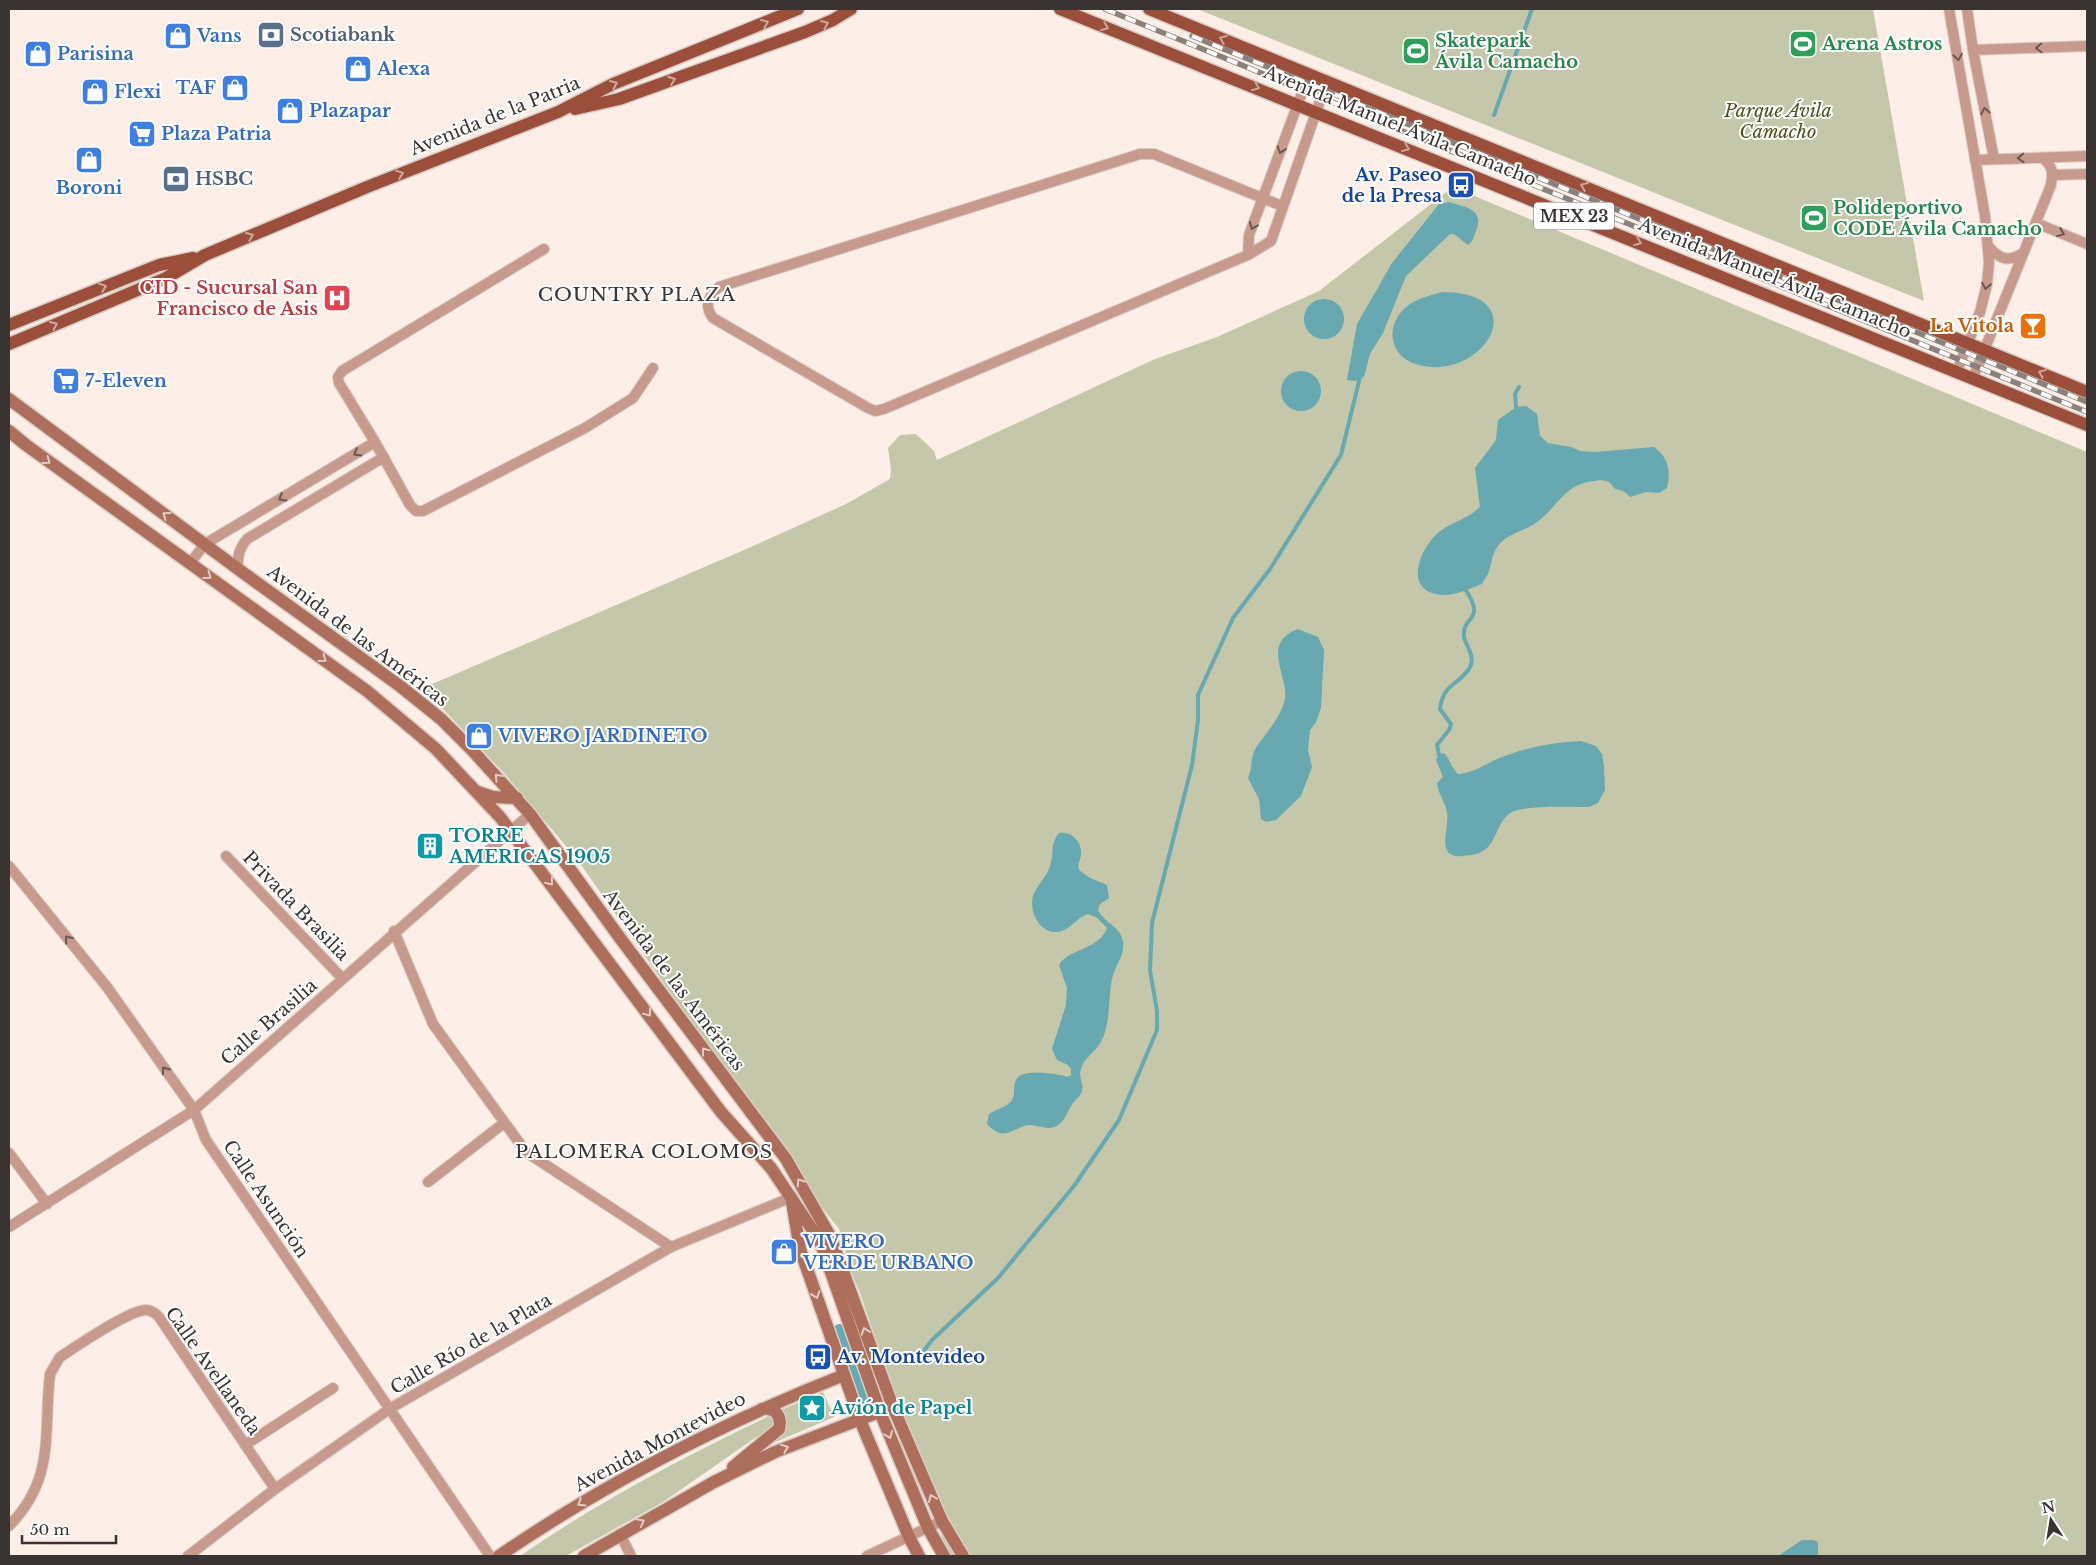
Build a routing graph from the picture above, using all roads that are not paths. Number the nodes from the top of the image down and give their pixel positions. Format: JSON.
{"nodes":[{"id":1,"x":798,"y":9,"type":"edge"},
{"id":2,"x":851,"y":9,"type":"edge"},
{"id":3,"x":1060,"y":9,"type":"edge"},
{"id":4,"x":1149,"y":9,"type":"edge"},
{"id":5,"x":1949,"y":9,"type":"edge"},
{"id":6,"x":1967,"y":9,"type":"edge"},
{"id":7,"x":2087,"y":46,"type":"edge"},
{"id":8,"x":1973,"y":50,"type":"junction"},
{"id":9,"x":1309,"y":74,"type":"junction"},
{"id":10,"x":1327,"y":81,"type":"junction"},
{"id":11,"x":1297,"y":104,"type":"junction"},
{"id":12,"x":558,"y":112,"type":"junction"},
{"id":13,"x":1317,"y":112,"type":"junction"},
{"id":14,"x":2087,"y":156,"type":"edge"},
{"id":15,"x":2042,"y":158,"type":"junction"},
{"id":16,"x":1994,"y":159,"type":"junction"},
{"id":17,"x":1975,"y":160,"type":"junction"},
{"id":18,"x":2087,"y":174,"type":"edge"},
{"id":19,"x":2052,"y":176,"type":"junction"},
{"id":20,"x":1264,"y":198,"type":"junction"},
{"id":21,"x":1282,"y":206,"type":"junction"},
{"id":22,"x":2036,"y":223,"type":"junction"},
{"id":23,"x":2087,"y":244,"type":"edge"},
{"id":24,"x":1989,"y":247,"type":"junction"},
{"id":25,"x":544,"y":249,"type":"dead end"},
{"id":26,"x":2024,"y":253,"type":"junction"},
{"id":27,"x":205,"y":255,"type":"junction"},
{"id":28,"x":1248,"y":255,"type":"junction"},
{"id":29,"x":9,"y":325,"type":"edge"},
{"id":30,"x":1968,"y":343,"type":"junction"},
{"id":31,"x":9,"y":344,"type":"edge"},
{"id":32,"x":1985,"y":350,"type":"junction"},
{"id":33,"x":653,"y":368,"type":"dead end"},
{"id":34,"x":1957,"y":371,"type":"junction"},
{"id":35,"x":1973,"y":378,"type":"junction"},
{"id":36,"x":2087,"y":392,"type":"edge"},
{"id":37,"x":9,"y":399,"type":"edge"},
{"id":38,"x":2087,"y":425,"type":"edge"},
{"id":39,"x":9,"y":431,"type":"edge"},
{"id":40,"x":376,"y":442,"type":"junction"},
{"id":41,"x":384,"y":457,"type":"junction"},
{"id":42,"x":305,"y":485,"type":"junction"},
{"id":43,"x":313,"y":499,"type":"junction"},
{"id":44,"x":205,"y":544,"type":"junction"},
{"id":45,"x":190,"y":563,"type":"junction"},
{"id":46,"x":238,"y":569,"type":"junction"},
{"id":47,"x":473,"y":790,"type":"junction"},
{"id":48,"x":517,"y":798,"type":"junction"},
{"id":49,"x":530,"y":814,"type":"junction"},
{"id":50,"x":510,"y":830,"type":"junction"},
{"id":51,"x":226,"y":856,"type":"dead end"},
{"id":52,"x":9,"y":866,"type":"edge"},
{"id":53,"x":394,"y":931,"type":"junction"},
{"id":54,"x":343,"y":979,"type":"junction"},
{"id":55,"x":194,"y":1110,"type":"junction"},
{"id":56,"x":504,"y":1123,"type":"junction"},
{"id":57,"x":9,"y":1153,"type":"edge"},
{"id":58,"x":428,"y":1182,"type":"dead end"},
{"id":59,"x":792,"y":1197,"type":"junction"},
{"id":60,"x":46,"y":1204,"type":"junction"},
{"id":61,"x":9,"y":1227,"type":"edge"},
{"id":62,"x":671,"y":1247,"type":"junction"},
{"id":63,"x":844,"y":1375,"type":"junction"},
{"id":64,"x":333,"y":1388,"type":"dead end"},
{"id":65,"x":893,"y":1407,"type":"junction"},
{"id":66,"x":391,"y":1408,"type":"junction"},
{"id":67,"x":758,"y":1410,"type":"junction"},
{"id":68,"x":880,"y":1412,"type":"junction"},
{"id":69,"x":860,"y":1420,"type":"junction"},
{"id":70,"x":245,"y":1445,"type":"junction"},
{"id":71,"x":714,"y":1482,"type":"junction"},
{"id":72,"x":275,"y":1489,"type":"junction"},
{"id":73,"x":942,"y":1522,"type":"junction"},
{"id":74,"x":9,"y":1526,"type":"edge"},
{"id":75,"x":928,"y":1528,"type":"junction"},
{"id":76,"x":620,"y":1534,"type":"junction"},
{"id":77,"x":909,"y":1537,"type":"junction"},
{"id":78,"x":188,"y":1556,"type":"edge"},
{"id":79,"x":490,"y":1556,"type":"edge"},
{"id":80,"x":499,"y":1556,"type":"edge"},
{"id":81,"x":584,"y":1556,"type":"edge"},
{"id":82,"x":631,"y":1556,"type":"edge"},
{"id":83,"x":867,"y":1556,"type":"edge"},
{"id":84,"x":919,"y":1556,"type":"edge"},
{"id":85,"x":944,"y":1556,"type":"edge"},
{"id":86,"x":963,"y":1556,"type":"edge"}],
"edges":[{"from":12,"to":1,"type":"main road","name":"Avenida de la Patria","one_way":true},
{"from":12,"to":2,"type":"main road","one_way":true},
{"from":3,"to":11,"type":"main road","name":"Avenida Manuel Ávila Camacho","number":"MEX 23","one_way":true},
{"from":9,"to":4,"type":"main road","name":"Avenida Manuel Ávila Camacho","number":"MEX 23","one_way":true},
{"from":5,"to":17,"type":"street","one_way":true},
{"from":6,"to":8,"type":"street"},
{"from":7,"to":8,"type":"street","one_way":true},
{"from":16,"to":8,"type":"street","one_way":true},
{"from":9,"to":10,"type":"main road","name":"Avenida Manuel Ávila Camacho","number":"MEX 23"},
{"from":9,"to":11,"type":"street"},
{"from":10,"to":13,"type":"street"},
{"from":30,"to":10,"type":"main road","name":"Avenida Manuel Ávila Camacho","number":"MEX 23","one_way":true},
{"from":11,"to":13,"type":"main road","name":"Avenida Manuel Ávila Camacho","number":"MEX 23"},
{"from":11,"to":20,"type":"street","one_way":true},
{"from":27,"to":12,"type":"main road","name":"Avenida de la Patria","one_way":true},
{"from":13,"to":21,"type":"street"},
{"from":13,"to":34,"type":"main road","name":"Avenida Manuel Ávila Camacho","number":"MEX 23","one_way":true},
{"from":14,"to":15,"type":"street"},
{"from":15,"to":16,"type":"street","one_way":true},
{"from":15,"to":19,"type":"street"},
{"from":16,"to":17,"type":"street"},
{"from":17,"to":24,"type":"street"},
{"from":18,"to":19,"type":"street"},
{"from":19,"to":22,"type":"street"},
{"from":20,"to":21,"type":"street"},
{"from":20,"to":28,"type":"street","one_way":true},
{"from":20,"to":28,"type":"street"},
{"from":21,"to":28,"type":"street"},
{"from":22,"to":23,"type":"street","one_way":true},
{"from":22,"to":26,"type":"street"},
{"from":24,"to":26,"type":"street"},
{"from":24,"to":30,"type":"street","one_way":true},
{"from":25,"to":40,"type":"street"},
{"from":26,"to":32,"type":"street"},
{"from":29,"to":27,"type":"main road","name":"Avenida de la Patria","one_way":true},
{"from":31,"to":27,"type":"main road","name":"Avenida de la Patria","one_way":true},
{"from":30,"to":32,"type":"main road","name":"Avenida Manuel Ávila Camacho","number":"MEX 23"},
{"from":30,"to":34,"type":"street"},
{"from":32,"to":35,"type":"street"},
{"from":36,"to":32,"type":"main road","name":"Avenida Manuel Ávila Camacho","number":"MEX 23","one_way":true},
{"from":33,"to":41,"type":"street"},
{"from":34,"to":35,"type":"main road","name":"Avenida Manuel Ávila Camacho","number":"MEX 23"},
{"from":35,"to":38,"type":"main road","name":"Avenida Manuel Ávila Camacho","number":"MEX 23"},
{"from":44,"to":37,"type":"main road","name":"Avenida de las Américas","one_way":true},
{"from":39,"to":45,"type":"main road","one_way":true},
{"from":40,"to":41,"type":"street"},
{"from":40,"to":42,"type":"street","one_way":true},
{"from":41,"to":43,"type":"street"},
{"from":42,"to":43,"type":"street"},
{"from":42,"to":44,"type":"street","one_way":true},
{"from":43,"to":46,"type":"street"},
{"from":44,"to":45,"type":"street"},
{"from":44,"to":46,"type":"main road","name":"Avenida de las Américas"},
{"from":45,"to":47,"type":"main road","one_way":true},
{"from":48,"to":46,"type":"main road","name":"Avenida de las Américas","one_way":true},
{"from":47,"to":48,"type":"main road"},
{"from":47,"to":50,"type":"main road"},
{"from":48,"to":49,"type":"main road","name":"Avenida de las Américas"},
{"from":49,"to":50,"type":"street","name":"Calle Brasilia"},
{"from":65,"to":49,"type":"main road","name":"Avenida de las Américas","one_way":true},
{"from":50,"to":53,"type":"street","name":"Calle Brasilia"},
{"from":50,"to":59,"type":"main road","one_way":true},
{"from":51,"to":54,"type":"street","name":"Privada Brasilia"},
{"from":55,"to":52,"type":"street","name":"Calle Asunción","one_way":true},
{"from":53,"to":54,"type":"street","name":"Calle Brasilia"},
{"from":53,"to":56,"type":"street"},
{"from":54,"to":55,"type":"street","name":"Calle Brasilia"},
{"from":55,"to":60,"type":"street","name":"Calle Brasilia"},
{"from":55,"to":66,"type":"street","name":"Calle Asunción"},
{"from":56,"to":58,"type":"street"},
{"from":56,"to":62,"type":"street"},
{"from":57,"to":60,"type":"street"},
{"from":59,"to":62,"type":"street","name":"Calle Río de la Plata"},
{"from":59,"to":63,"type":"main road","one_way":true},
{"from":59,"to":68,"type":"main road"},
{"from":60,"to":61,"type":"street","name":"Calle Brasilia"},
{"from":62,"to":66,"type":"street","name":"Calle Río de la Plata"},
{"from":63,"to":67,"type":"main road","name":"Avenida Montevideo"},
{"from":63,"to":69,"type":"main road"},
{"from":64,"to":70,"type":"street"},
{"from":65,"to":68,"type":"main road"},
{"from":73,"to":65,"type":"main road","name":"Avenida de las Américas","one_way":true},
{"from":66,"to":72,"type":"street","name":"Calle Río de la Plata"},
{"from":66,"to":79,"type":"street","name":"Calle Asunción"},
{"from":67,"to":71,"type":"main road"},
{"from":67,"to":80,"type":"main road","name":"Avenida Montevideo","one_way":true},
{"from":68,"to":69,"type":"main road"},
{"from":68,"to":75,"type":"main road","one_way":true},
{"from":71,"to":69,"type":"main road","one_way":true},
{"from":69,"to":77,"type":"main road"},
{"from":70,"to":72,"type":"street","name":"Calle Avellaneda"},
{"from":70,"to":74,"type":"street","name":"Calle Avellaneda"},
{"from":76,"to":71,"type":"main road","one_way":true},
{"from":72,"to":78,"type":"street","name":"Calle Río de la Plata"},
{"from":73,"to":75,"type":"street"},
{"from":73,"to":86,"type":"main road","name":"Avenida de las Américas"},
{"from":75,"to":77,"type":"street"},
{"from":75,"to":85,"type":"main road"},
{"from":76,"to":81,"type":"main road"},
{"from":76,"to":82,"type":"street"},
{"from":77,"to":83,"type":"street"},
{"from":77,"to":84,"type":"main road"}]}
